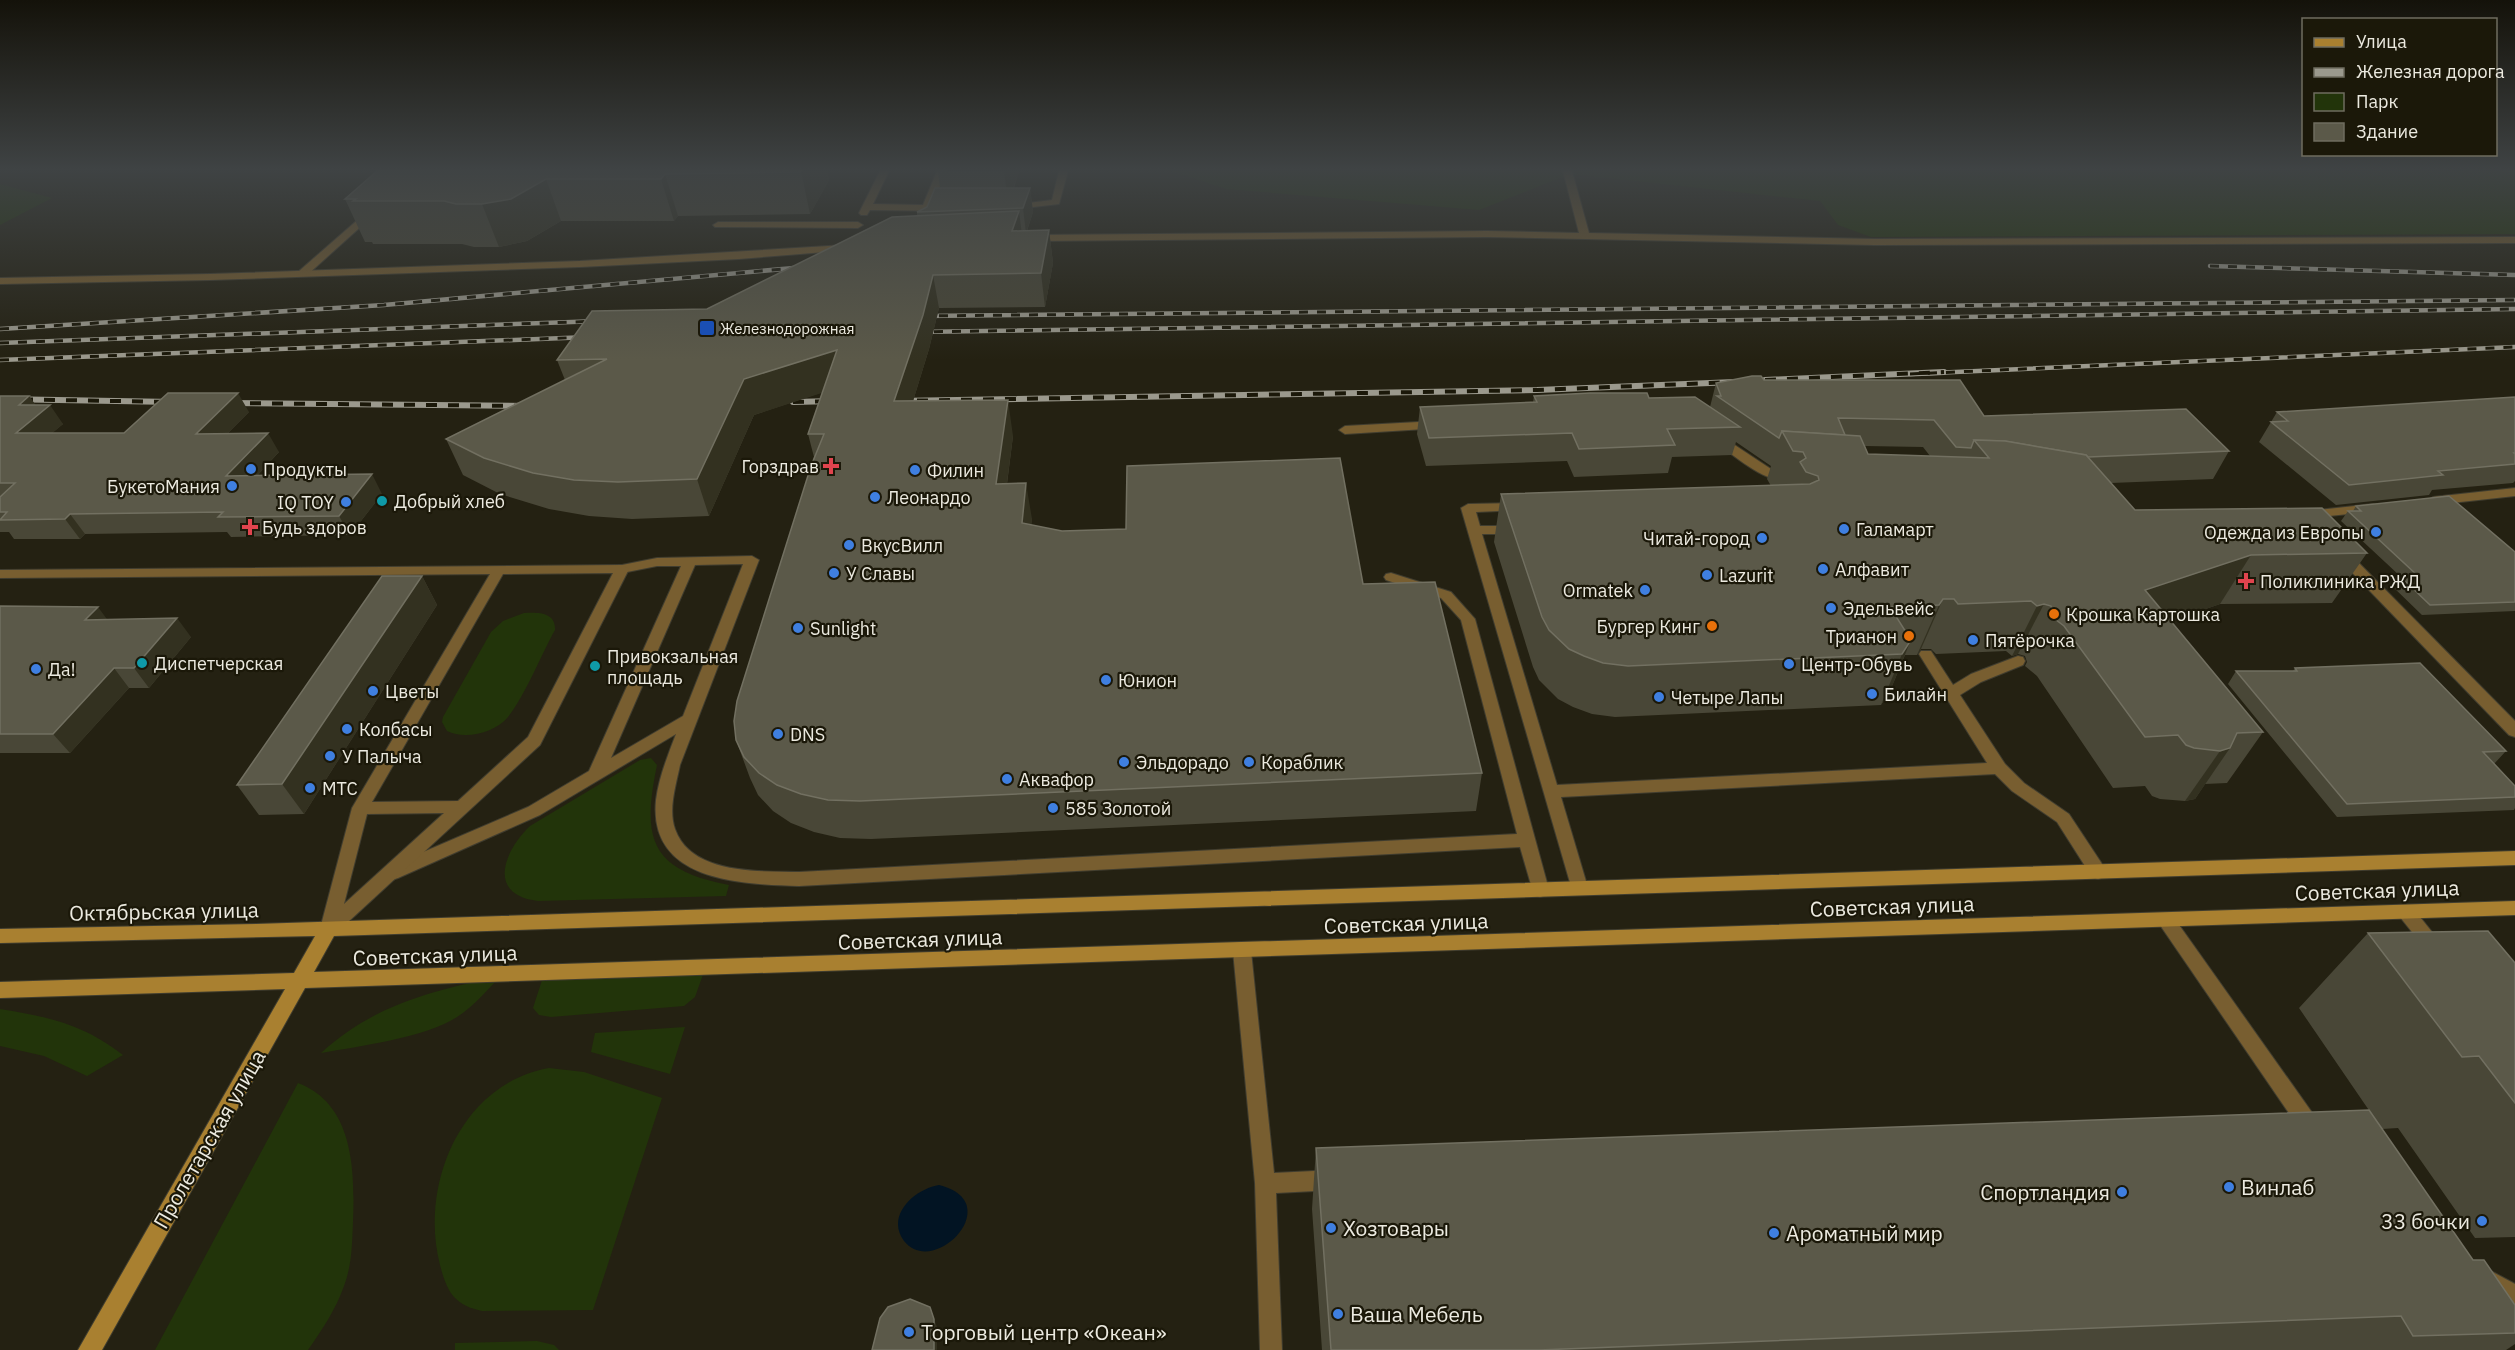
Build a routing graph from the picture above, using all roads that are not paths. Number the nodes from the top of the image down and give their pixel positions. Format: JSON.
{"nodes":[{"id":1,"x":347,"y":234,"type":"edge"},
{"id":2,"x":856,"y":234,"type":"edge"},
{"id":3,"x":1584,"y":234,"type":"edge"},
{"id":4,"x":1585,"y":237,"type":"junction"},
{"id":5,"x":1014,"y":238,"type":"edge"},
{"id":6,"x":2515,"y":240,"type":"edge"},
{"id":7,"x":302,"y":274,"type":"junction"},
{"id":8,"x":0,"y":281,"type":"edge"},
{"id":9,"x":1451,"y":424,"type":"edge"},
{"id":10,"x":1346,"y":430,"type":"dead end"},
{"id":11,"x":1709,"y":432,"type":"edge"},
{"id":12,"x":1795,"y":476,"type":"edge"},
{"id":13,"x":2515,"y":492,"type":"edge"},
{"id":14,"x":2421,"y":502,"type":"edge"},
{"id":15,"x":2385,"y":506,"type":"edge"},
{"id":16,"x":1532,"y":507,"type":"edge"},
{"id":17,"x":1474,"y":530,"type":"junction"},
{"id":18,"x":1534,"y":530,"type":"edge"},
{"id":19,"x":690,"y":561,"type":"junction"},
{"id":20,"x":622,"y":568,"type":"junction"},
{"id":21,"x":499,"y":570,"type":"junction"},
{"id":22,"x":0,"y":574,"type":"edge"},
{"id":23,"x":1391,"y":577,"type":"dead end"},
{"id":24,"x":1926,"y":654,"type":"dead end"},
{"id":25,"x":2018,"y":661,"type":"dead end"},
{"id":26,"x":1951,"y":693,"type":"junction"},
{"id":27,"x":690,"y":719,"type":"junction"},
{"id":28,"x":2515,"y":731,"type":"edge"},
{"id":29,"x":1999,"y":768,"type":"junction"},
{"id":30,"x":596,"y":774,"type":"junction"},
{"id":31,"x":1551,"y":791,"type":"junction"},
{"id":32,"x":462,"y":807,"type":"junction"},
{"id":33,"x":360,"y":808,"type":"junction"},
{"id":34,"x":1527,"y":840,"type":"junction"},
{"id":35,"x":2515,"y":858,"type":"edge"},
{"id":36,"x":2098,"y":872,"type":"junction"},
{"id":37,"x":386,"y":875,"type":"junction"},
{"id":38,"x":1579,"y":888,"type":"junction"},
{"id":39,"x":1540,"y":890,"type":"junction"},
{"id":40,"x":2515,"y":908,"type":"edge"},
{"id":41,"x":2406,"y":912,"type":"junction"},
{"id":42,"x":2166,"y":920,"type":"junction"},
{"id":43,"x":329,"y":929,"type":"junction"},
{"id":44,"x":0,"y":936,"type":"edge"},
{"id":45,"x":1242,"y":951,"type":"junction"},
{"id":46,"x":2450,"y":965,"type":"edge"},
{"id":47,"x":298,"y":982,"type":"junction"},
{"id":48,"x":0,"y":990,"type":"edge"},
{"id":49,"x":2296,"y":1142,"type":"edge"},
{"id":50,"x":1349,"y":1180,"type":"edge"},
{"id":51,"x":1265,"y":1183,"type":"junction"},
{"id":52,"x":2474,"y":1273,"type":"edge"},
{"id":53,"x":2515,"y":1296,"type":"edge"},
{"id":54,"x":89,"y":1350,"type":"edge"},
{"id":55,"x":1271,"y":1350,"type":"edge"}],
"edges":[{"from":1,"to":7,"type":"street"},
{"from":2,"to":7,"type":"street"},
{"from":3,"to":4,"type":"street"},
{"from":4,"to":5,"type":"street"},
{"from":4,"to":6,"type":"street"},
{"from":7,"to":8,"type":"street"},
{"from":9,"to":10,"type":"street"},
{"from":11,"to":12,"type":"street"},
{"from":13,"to":14,"type":"street"},
{"from":15,"to":28,"type":"street"},
{"from":16,"to":17,"type":"street"},
{"from":17,"to":18,"type":"street"},
{"from":17,"to":31,"type":"street"},
{"from":19,"to":20,"type":"street"},
{"from":19,"to":27,"type":"street"},
{"from":19,"to":30,"type":"street"},
{"from":20,"to":21,"type":"street"},
{"from":20,"to":32,"type":"street"},
{"from":21,"to":22,"type":"street"},
{"from":21,"to":33,"type":"street"},
{"from":23,"to":34,"type":"street"},
{"from":24,"to":26,"type":"street"},
{"from":25,"to":26,"type":"street"},
{"from":26,"to":29,"type":"street"},
{"from":27,"to":30,"type":"street"},
{"from":27,"to":34,"type":"street"},
{"from":29,"to":31,"type":"street"},
{"from":29,"to":36,"type":"street"},
{"from":30,"to":37,"type":"street"},
{"from":31,"to":38,"type":"street"},
{"from":32,"to":33,"type":"street"},
{"from":32,"to":37,"type":"street"},
{"from":33,"to":43,"type":"street"},
{"from":34,"to":39,"type":"street"},
{"from":35,"to":36,"type":"main road","name":"Советская улица"},
{"from":36,"to":38,"type":"main road","name":"Советская улица"},
{"from":37,"to":43,"type":"street"},
{"from":38,"to":39,"type":"main road","name":"Советская улица"},
{"from":39,"to":43,"type":"main road","name":"Советская улица"},
{"from":40,"to":41,"type":"main road","name":"Советская улица"},
{"from":41,"to":42,"type":"main road","name":"Советская улица"},
{"from":41,"to":46,"type":"street"},
{"from":42,"to":45,"type":"main road","name":"Советская улица"},
{"from":42,"to":49,"type":"street"},
{"from":43,"to":44,"type":"main road","name":"Октябрьская улица"},
{"from":43,"to":47,"type":"main road","name":"Пролетарская улица"},
{"from":45,"to":47,"type":"main road","name":"Советская улица"},
{"from":45,"to":51,"type":"street"},
{"from":47,"to":48,"type":"main road"},
{"from":47,"to":54,"type":"main road","name":"Пролетарская улица"},
{"from":50,"to":51,"type":"street"},
{"from":51,"to":55,"type":"street"},
{"from":52,"to":53,"type":"street"}]}
